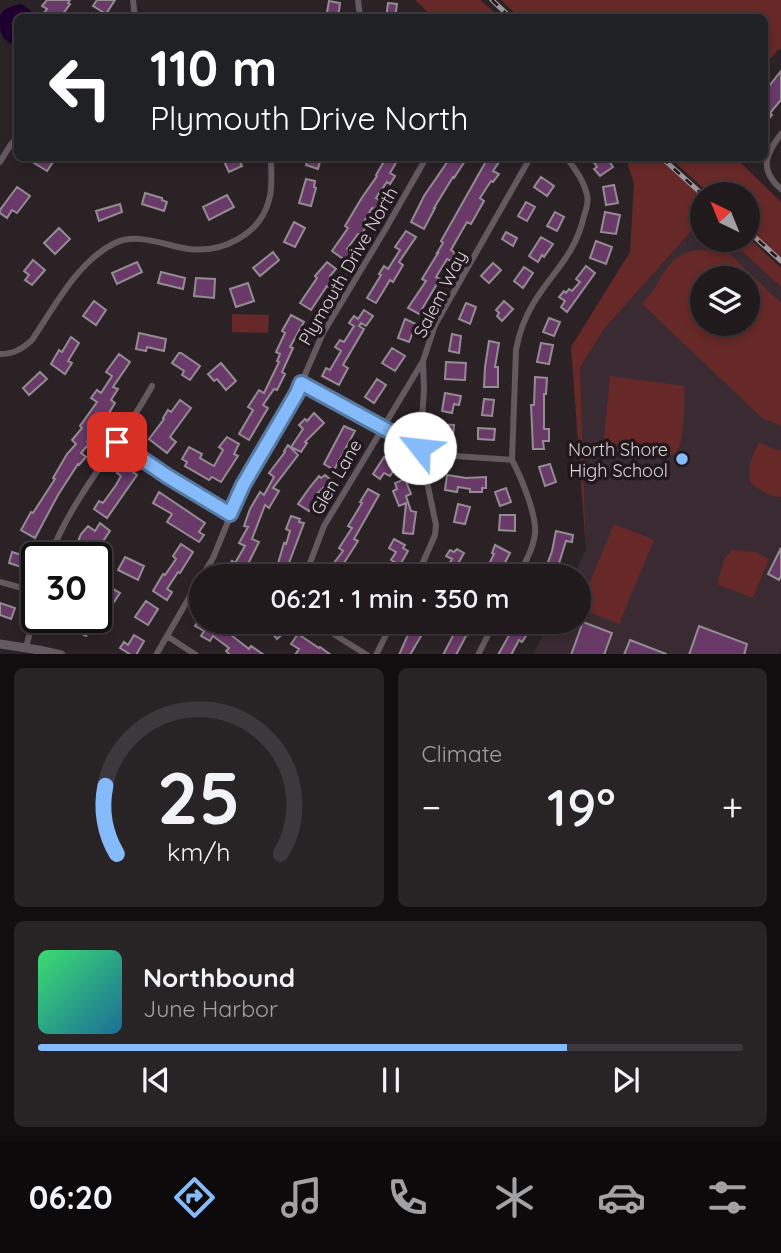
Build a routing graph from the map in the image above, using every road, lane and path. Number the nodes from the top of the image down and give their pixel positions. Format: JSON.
{"nodes":[{"id":1,"x":781,"y":134,"type":"edge"},
{"id":2,"x":14,"y":141,"type":"edge"},
{"id":3,"x":768,"y":158,"type":"edge"},
{"id":4,"x":271,"y":161,"type":"edge"},
{"id":5,"x":424,"y":161,"type":"edge"},
{"id":6,"x":528,"y":161,"type":"edge"},
{"id":7,"x":569,"y":161,"type":"edge"},
{"id":8,"x":767,"y":161,"type":"edge"},
{"id":9,"x":0,"y":162,"type":"edge"},
{"id":10,"x":781,"y":190,"type":"edge"},
{"id":11,"x":0,"y":355,"type":"edge"},
{"id":12,"x":423,"y":361,"type":"junction"},
{"id":13,"x":301,"y":383,"type":"junction"},
{"id":14,"x":152,"y":386,"type":"dead end"},
{"id":15,"x":382,"y":428,"type":"junction"},
{"id":16,"x":117,"y":442,"type":"junction"},
{"id":17,"x":420,"y":448,"type":"junction"},
{"id":18,"x":512,"y":460,"type":"junction"},
{"id":19,"x":230,"y":514,"type":"junction"},
{"id":20,"x":56,"y":542,"type":"edge"},
{"id":21,"x":210,"y":564,"type":"edge"},
{"id":22,"x":310,"y":564,"type":"edge"},
{"id":23,"x":422,"y":564,"type":"edge"},
{"id":24,"x":524,"y":564,"type":"edge"},
{"id":25,"x":0,"y":582,"type":"edge"},
{"id":26,"x":21,"y":588,"type":"edge"},
{"id":27,"x":189,"y":599,"type":"edge"},
{"id":28,"x":30,"y":633,"type":"edge"},
{"id":29,"x":334,"y":634,"type":"edge"},
{"id":30,"x":386,"y":634,"type":"edge"},
{"id":31,"x":488,"y":634,"type":"edge"},
{"id":32,"x":167,"y":636,"type":"junction"},
{"id":33,"x":0,"y":644,"type":"edge"},
{"id":34,"x":26,"y":648,"type":"junction"},
{"id":35,"x":47,"y":653,"type":"edge"},
{"id":36,"x":61,"y":654,"type":"edge"},
{"id":37,"x":156,"y":654,"type":"edge"},
{"id":38,"x":196,"y":654,"type":"edge"},
{"id":39,"x":367,"y":654,"type":"edge"},
{"id":40,"x":376,"y":654,"type":"edge"},
{"id":41,"x":478,"y":654,"type":"edge"}],
"edges":[{"from":1,"to":3,"type":"street"},
{"from":2,"to":9,"type":"street"},
{"from":4,"to":11,"type":"street"},
{"from":5,"to":13,"type":"street","name":"Plymouth Drive North"},
{"from":6,"to":12,"type":"street","name":"Salem Way"},
{"from":7,"to":18,"type":"street"},
{"from":8,"to":10,"type":"street"},
{"from":12,"to":15,"type":"street","name":"Glen Lane"},
{"from":12,"to":17,"type":"street","name":"Salem Way"},
{"from":13,"to":15,"type":"street"},
{"from":13,"to":19,"type":"street","name":"Plymouth Drive North"},
{"from":14,"to":16,"type":"street"},
{"from":15,"to":17,"type":"street"},
{"from":15,"to":22,"type":"street","name":"Glen Lane"},
{"from":16,"to":19,"type":"street"},
{"from":16,"to":20,"type":"street"},
{"from":17,"to":18,"type":"street"},
{"from":17,"to":23,"type":"street","name":"Salem Way"},
{"from":18,"to":24,"type":"street"},
{"from":19,"to":21,"type":"street","name":"Plymouth Drive North"},
{"from":25,"to":26,"type":"street"},
{"from":27,"to":32,"type":"street","name":"Plymouth Drive North"},
{"from":28,"to":34,"type":"street"},
{"from":29,"to":39,"type":"street"},
{"from":30,"to":40,"type":"street"},
{"from":31,"to":41,"type":"street"},
{"from":32,"to":37,"type":"street","name":"Plymouth Drive North"},
{"from":32,"to":38,"type":"street"},
{"from":33,"to":34,"type":"main road"},
{"from":34,"to":35,"type":"main road"},
{"from":35,"to":36,"type":"main road"}]}
